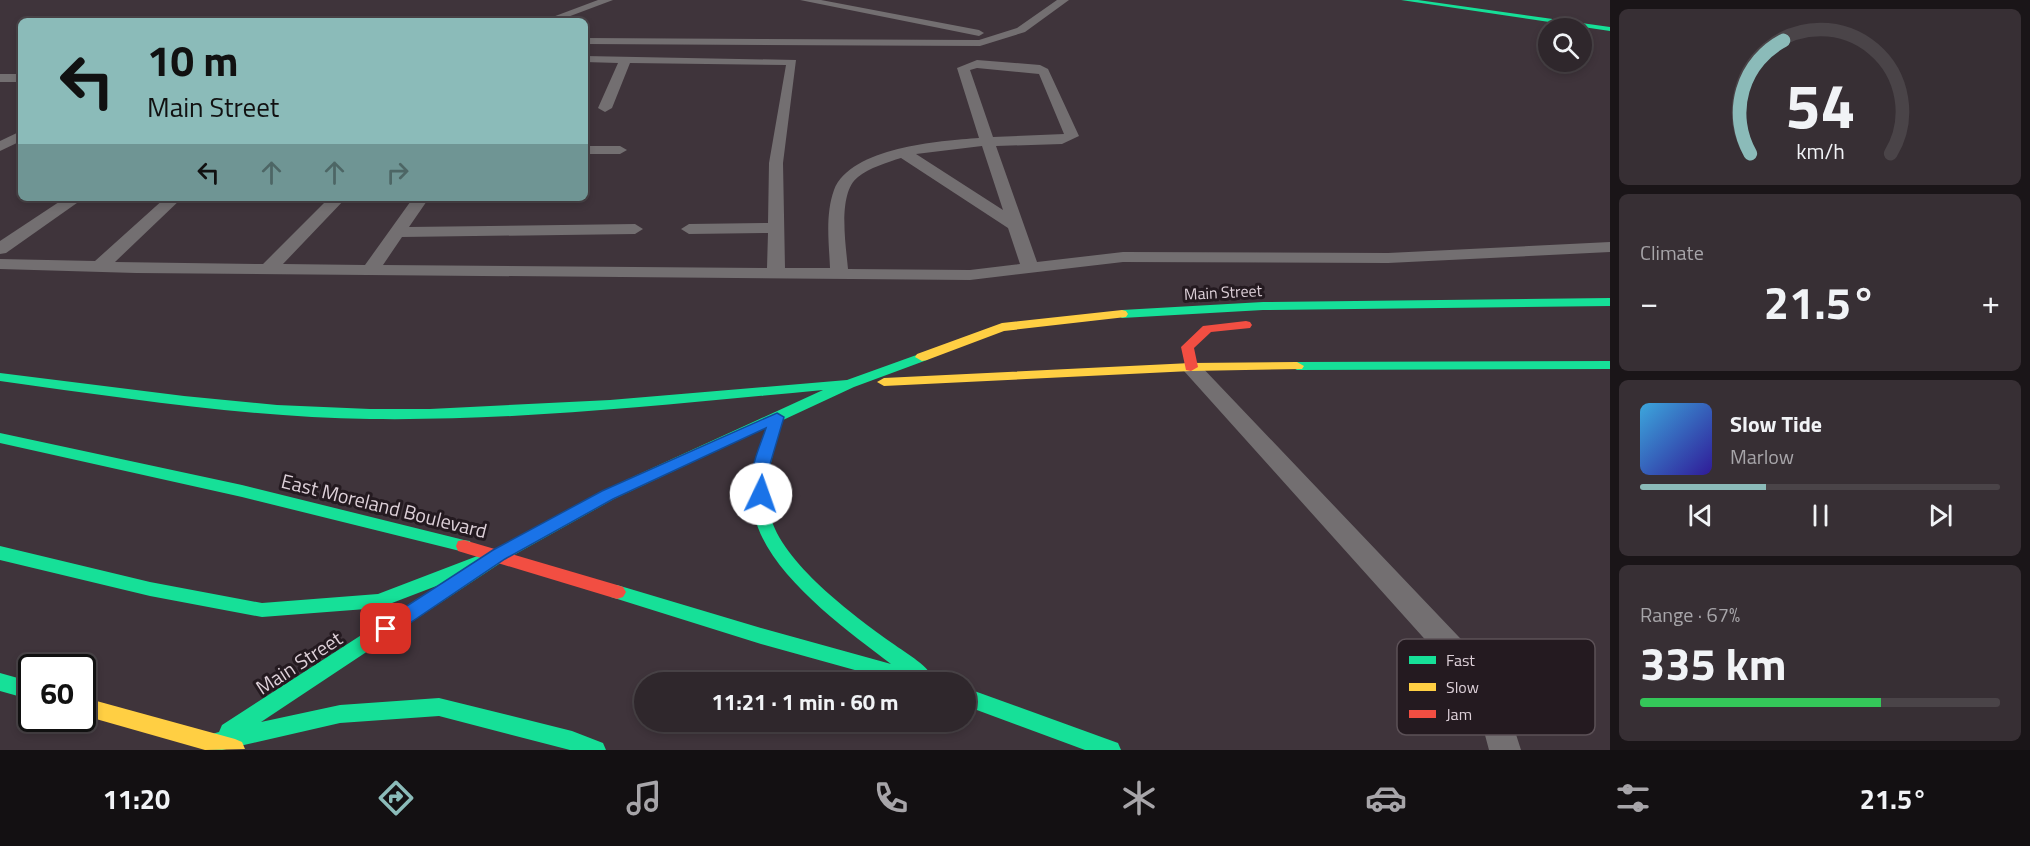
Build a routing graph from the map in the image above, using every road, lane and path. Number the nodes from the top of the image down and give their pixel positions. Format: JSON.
{"nodes":[{"id":1,"x":608,"y":0,"type":"edge"},
{"id":2,"x":805,"y":0,"type":"edge"},
{"id":3,"x":1064,"y":0,"type":"edge"},
{"id":4,"x":1405,"y":0,"type":"edge"},
{"id":5,"x":557,"y":18,"type":"edge"},
{"id":6,"x":1610,"y":29,"type":"edge"},
{"id":7,"x":998,"y":37,"type":"junction"},
{"id":8,"x":588,"y":41,"type":"edge"},
{"id":9,"x":588,"y":58,"type":"edge"},
{"id":10,"x":626,"y":59,"type":"junction"},
{"id":11,"x":0,"y":78,"type":"edge"},
{"id":12,"x":18,"y":78,"type":"edge"},
{"id":13,"x":605,"y":108,"type":"dead end"},
{"id":14,"x":18,"y":137,"type":"edge"},
{"id":15,"x":988,"y":141,"type":"junction"},
{"id":16,"x":0,"y":147,"type":"edge"},
{"id":17,"x":588,"y":150,"type":"edge"},
{"id":18,"x":620,"y":150,"type":"dead end"},
{"id":19,"x":902,"y":152,"type":"junction"},
{"id":20,"x":71,"y":201,"type":"edge"},
{"id":21,"x":171,"y":201,"type":"edge"},
{"id":22,"x":336,"y":201,"type":"edge"},
{"id":23,"x":419,"y":201,"type":"edge"},
{"id":24,"x":1016,"y":226,"type":"junction"},
{"id":25,"x":776,"y":228,"type":"junction"},
{"id":26,"x":635,"y":229,"type":"dead end"},
{"id":27,"x":689,"y":229,"type":"dead end"},
{"id":28,"x":397,"y":232,"type":"junction"},
{"id":29,"x":1610,"y":247,"type":"edge"},
{"id":30,"x":0,"y":249,"type":"edge"},
{"id":31,"x":0,"y":264,"type":"edge"},
{"id":32,"x":99,"y":267,"type":"junction"},
{"id":33,"x":1030,"y":268,"type":"junction"},
{"id":34,"x":268,"y":269,"type":"junction"},
{"id":35,"x":370,"y":270,"type":"junction"},
{"id":36,"x":776,"y":272,"type":"junction"},
{"id":37,"x":838,"y":273,"type":"junction"},
{"id":38,"x":1610,"y":302,"type":"edge"},
{"id":39,"x":1390,"y":306,"type":"junction"},
{"id":40,"x":1338,"y":320,"type":"dead end"},
{"id":41,"x":1261,"y":324,"type":"dead end"},
{"id":42,"x":1610,"y":365,"type":"edge"},
{"id":43,"x":1191,"y":367,"type":"junction"},
{"id":44,"x":0,"y":377,"type":"edge"},
{"id":45,"x":849,"y":384,"type":"junction"},
{"id":46,"x":777,"y":417,"type":"junction"},
{"id":47,"x":0,"y":438,"type":"edge"},
{"id":48,"x":0,"y":553,"type":"edge"},
{"id":49,"x":499,"y":555,"type":"junction"},
{"id":50,"x":1443,"y":639,"type":"edge"},
{"id":51,"x":892,"y":672,"type":"edge"},
{"id":52,"x":916,"y":672,"type":"edge"},
{"id":53,"x":0,"y":682,"type":"edge"},
{"id":54,"x":18,"y":687,"type":"edge"},
{"id":55,"x":976,"y":701,"type":"edge"},
{"id":56,"x":96,"y":710,"type":"edge"},
{"id":57,"x":1501,"y":735,"type":"edge"},
{"id":58,"x":215,"y":742,"type":"junction"},
{"id":59,"x":237,"y":750,"type":"edge"},
{"id":60,"x":596,"y":750,"type":"edge"},
{"id":61,"x":1111,"y":750,"type":"edge"},
{"id":62,"x":1505,"y":750,"type":"edge"}],
"edges":[{"from":1,"to":5,"type":"lane"},
{"from":2,"to":7,"type":"lane"},
{"from":3,"to":7,"type":"lane"},
{"from":4,"to":6,"type":"main road"},
{"from":7,"to":8,"type":"lane"},
{"from":9,"to":10,"type":"lane"},
{"from":10,"to":13,"type":"lane"},
{"from":10,"to":25,"type":"lane"},
{"from":11,"to":12,"type":"lane"},
{"from":14,"to":16,"type":"lane"},
{"from":15,"to":15,"type":"lane"},
{"from":15,"to":19,"type":"lane"},
{"from":15,"to":24,"type":"lane"},
{"from":17,"to":18,"type":"lane"},
{"from":19,"to":24,"type":"lane"},
{"from":19,"to":37,"type":"lane"},
{"from":20,"to":30,"type":"lane"},
{"from":21,"to":32,"type":"lane"},
{"from":22,"to":34,"type":"lane"},
{"from":23,"to":28,"type":"lane"},
{"from":24,"to":33,"type":"lane"},
{"from":25,"to":27,"type":"lane"},
{"from":25,"to":36,"type":"lane"},
{"from":26,"to":28,"type":"lane"},
{"from":28,"to":35,"type":"lane"},
{"from":29,"to":33,"type":"lane"},
{"from":31,"to":32,"type":"lane"},
{"from":32,"to":34,"type":"lane"},
{"from":33,"to":37,"type":"lane"},
{"from":34,"to":35,"type":"lane"},
{"from":35,"to":36,"type":"lane"},
{"from":36,"to":37,"type":"lane"},
{"from":38,"to":39,"type":"main road","name":"Main Street"},
{"from":39,"to":40,"type":"main road"},
{"from":39,"to":45,"type":"main road","name":"Main Street"},
{"from":41,"to":43,"type":"main road"},
{"from":42,"to":43,"type":"main road","name":"Main Street"},
{"from":43,"to":45,"type":"main road","name":"Main Street"},
{"from":43,"to":50,"type":"lane"},
{"from":44,"to":45,"type":"main road"},
{"from":45,"to":46,"type":"main road","name":"Main Street"},
{"from":46,"to":49,"type":"main road","name":"Main Street"},
{"from":46,"to":52,"type":"main road"},
{"from":47,"to":49,"type":"main road","name":"East Moreland Boulevard"},
{"from":48,"to":49,"type":"main road"},
{"from":49,"to":51,"type":"main road","name":"East Moreland Boulevard"},
{"from":49,"to":58,"type":"main road","name":"Main Street"},
{"from":53,"to":54,"type":"main road"},
{"from":55,"to":61,"type":"main road"},
{"from":56,"to":58,"type":"main road"},
{"from":57,"to":62,"type":"lane"},
{"from":58,"to":59,"type":"main road"},
{"from":58,"to":60,"type":"main road"}]}
